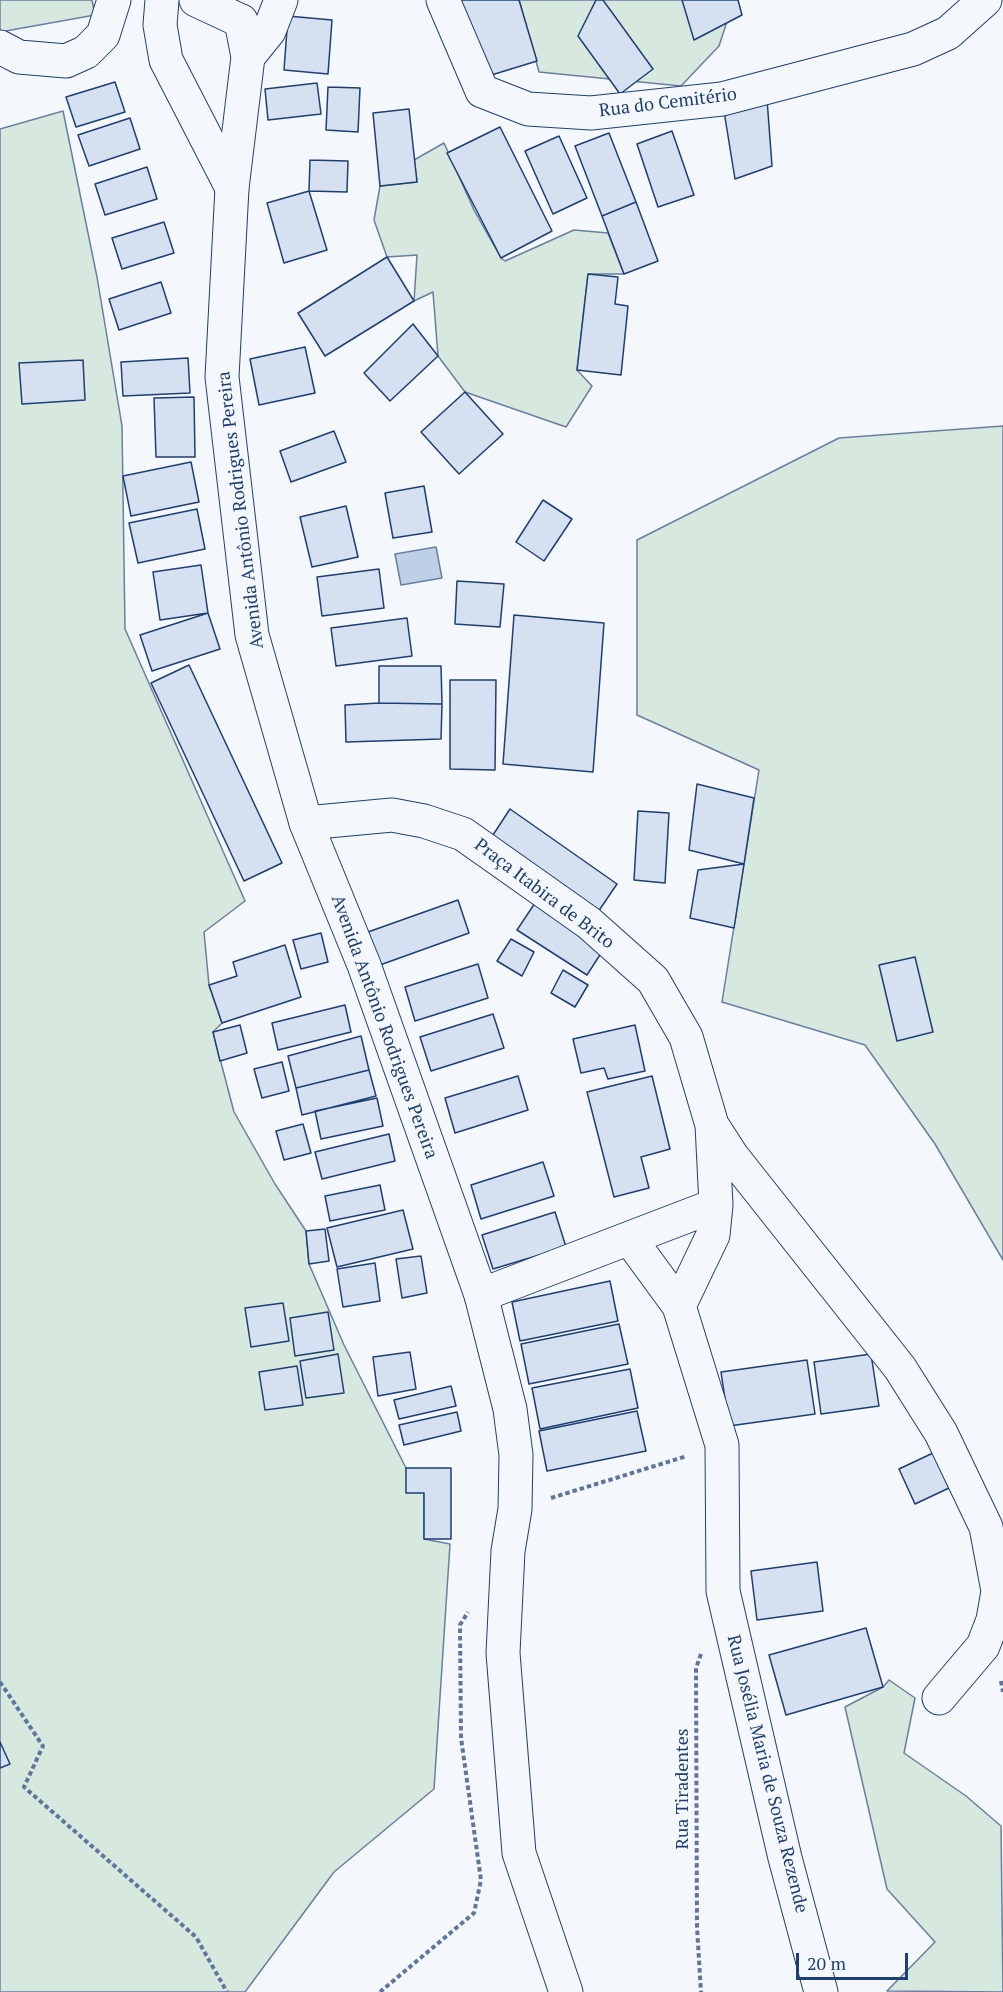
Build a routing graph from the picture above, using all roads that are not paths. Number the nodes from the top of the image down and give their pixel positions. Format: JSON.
{"nodes":[{"id":1,"x":114,"y":0,"type":"edge"},
{"id":2,"x":162,"y":0,"type":"edge"},
{"id":3,"x":196,"y":0,"type":"edge"},
{"id":4,"x":281,"y":0,"type":"edge"},
{"id":5,"x":443,"y":0,"type":"edge"},
{"id":6,"x":985,"y":0,"type":"edge"},
{"id":7,"x":253,"y":17,"type":"edge"},
{"id":8,"x":0,"y":47,"type":"edge"},
{"id":9,"x":232,"y":188,"type":"junction"},
{"id":10,"x":306,"y":823,"type":"junction"},
{"id":11,"x":712,"y":1125,"type":"junction"},
{"id":12,"x":716,"y":1205,"type":"junction"},
{"id":13,"x":630,"y":1239,"type":"junction"},
{"id":14,"x":481,"y":1295,"type":"junction"},
{"id":15,"x":679,"y":1306,"type":"junction"},
{"id":16,"x":939,"y":1698,"type":"dead end"},
{"id":17,"x":566,"y":1992,"type":"edge"},
{"id":18,"x":821,"y":1992,"type":"edge"}],
"edges":[{"from":1,"to":8,"type":"street"},
{"from":2,"to":9,"type":"street"},
{"from":3,"to":7,"type":"street"},
{"from":4,"to":7,"type":"street","name":"Avenida Antônio Rodrigues Pereira"},
{"from":5,"to":6,"type":"street","name":"Rua do Cemitério"},
{"from":7,"to":9,"type":"street","name":"Avenida Antônio Rodrigues Pereira"},
{"from":9,"to":10,"type":"street","name":"Avenida Antônio Rodrigues Pereira"},
{"from":10,"to":11,"type":"street","name":"Praça Itabira de Brito"},
{"from":10,"to":14,"type":"street","name":"Avenida Antônio Rodrigues Pereira"},
{"from":11,"to":12,"type":"street"},
{"from":11,"to":16,"type":"street"},
{"from":12,"to":13,"type":"street"},
{"from":12,"to":15,"type":"street"},
{"from":13,"to":14,"type":"street"},
{"from":13,"to":15,"type":"street","name":"Rua Josélia Maria de Souza Rezende"},
{"from":14,"to":17,"type":"street","name":"Avenida Antônio Rodrigues Pereira"},
{"from":15,"to":18,"type":"street","name":"Rua Josélia Maria de Souza Rezende"}]}
